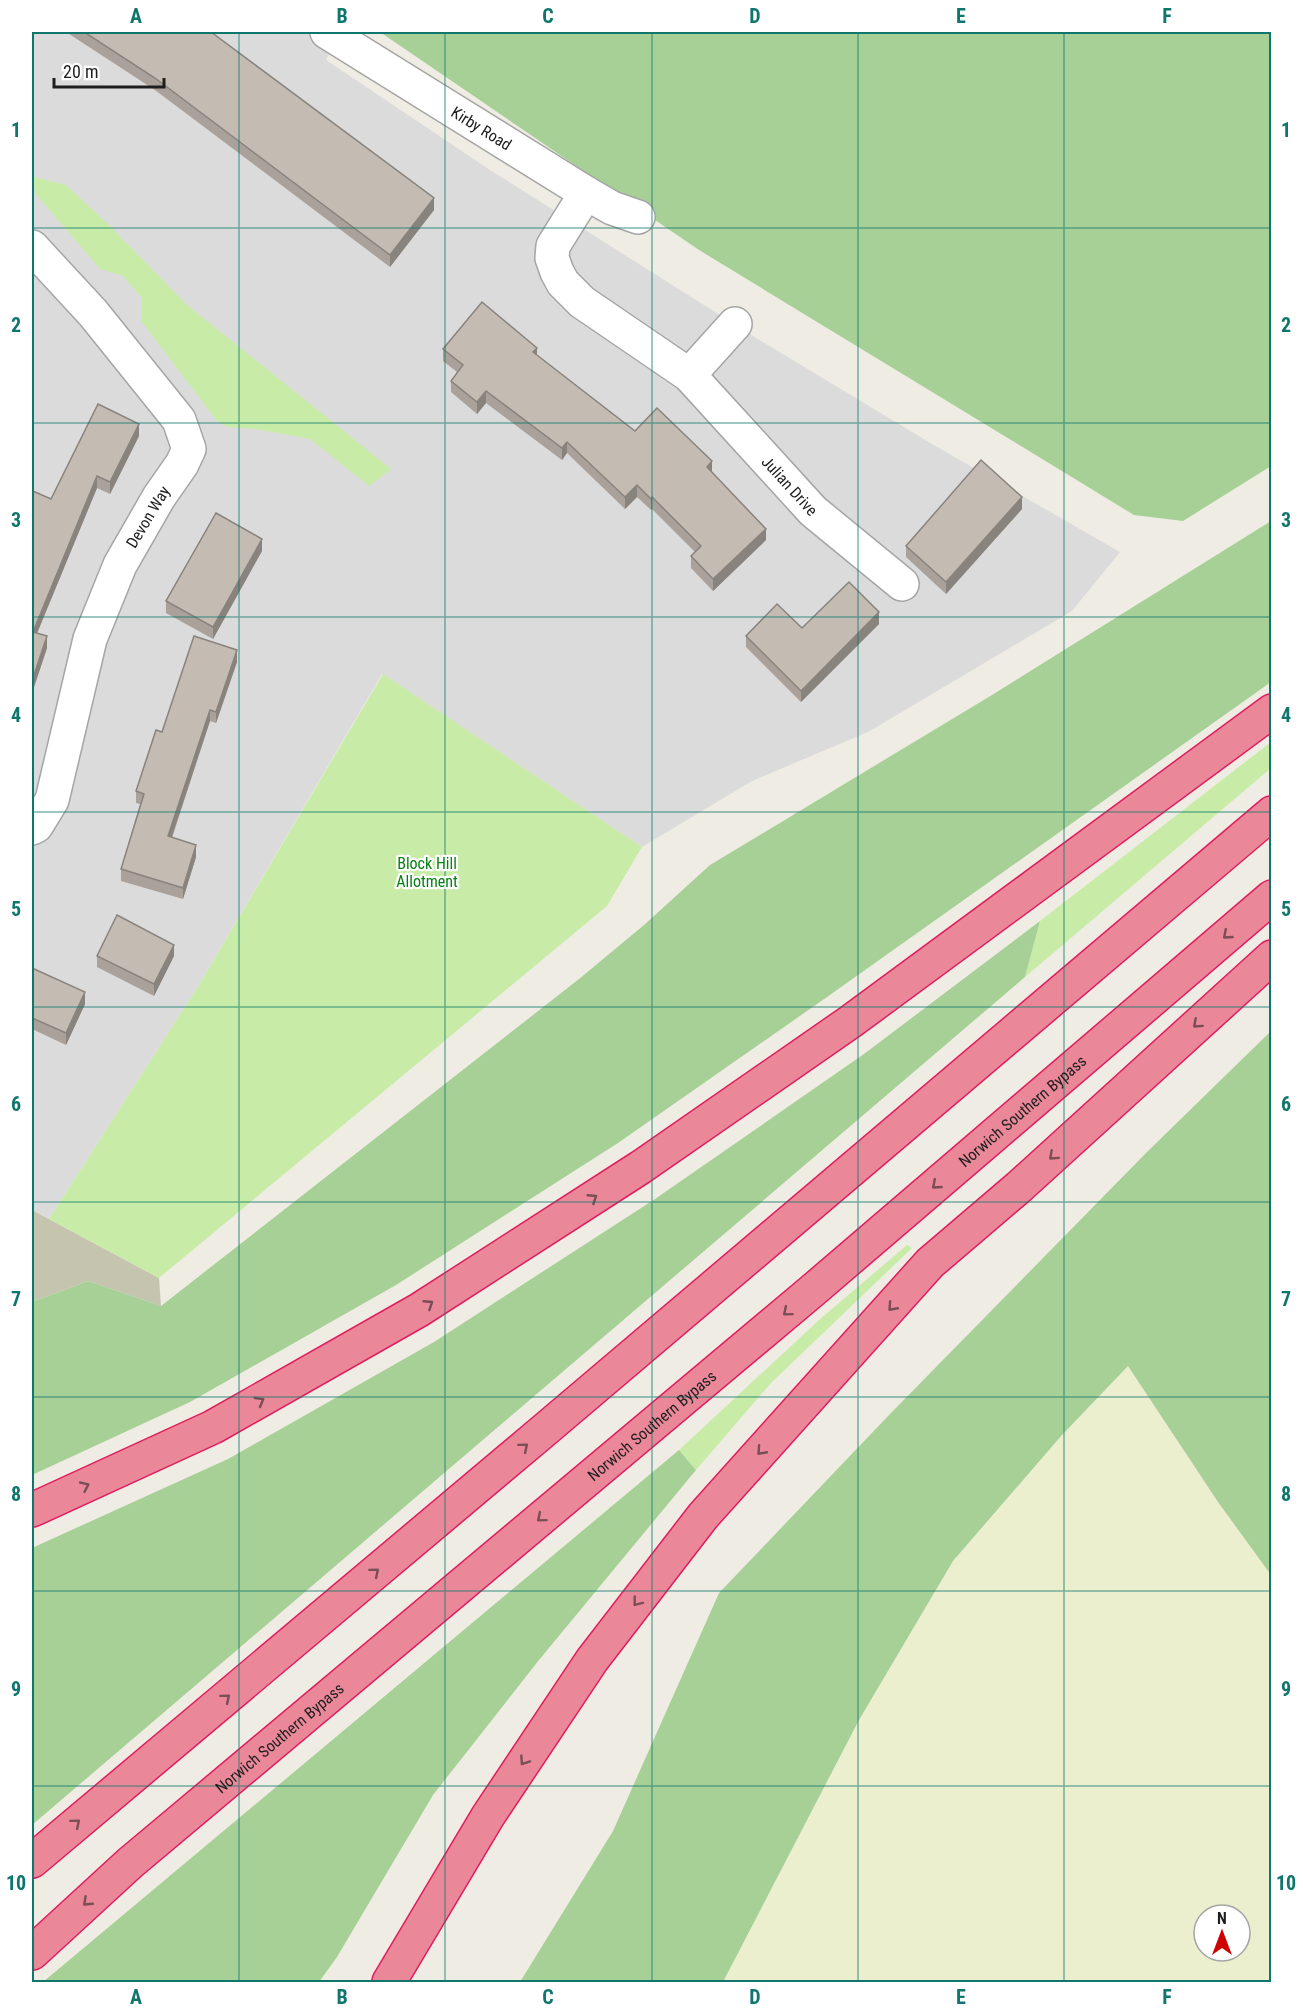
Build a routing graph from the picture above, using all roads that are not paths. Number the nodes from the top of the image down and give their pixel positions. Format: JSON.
{"nodes":[{"id":1,"x":327,"y":32,"type":"edge"},
{"id":2,"x":586,"y":193,"type":"junction"},
{"id":3,"x":638,"y":217,"type":"dead end"},
{"id":4,"x":32,"y":247,"type":"edge"},
{"id":5,"x":735,"y":324,"type":"dead end"},
{"id":6,"x":690,"y":375,"type":"junction"},
{"id":7,"x":902,"y":584,"type":"dead end"},
{"id":8,"x":1272,"y":711,"type":"edge"},
{"id":9,"x":1272,"y":813,"type":"edge"},
{"id":10,"x":32,"y":828,"type":"edge"},
{"id":11,"x":1272,"y":897,"type":"edge"},
{"id":12,"x":1272,"y":957,"type":"edge"},
{"id":13,"x":32,"y":1510,"type":"edge"},
{"id":14,"x":32,"y":1861,"type":"edge"},
{"id":15,"x":32,"y":1953,"type":"edge"},
{"id":16,"x":390,"y":1981,"type":"edge"}],
"edges":[{"from":1,"to":2,"type":"street","name":"Kirby Road"},
{"from":2,"to":3,"type":"street","name":"Kirby Road"},
{"from":2,"to":6,"type":"street","name":"Julian Drive"},
{"from":4,"to":10,"type":"street","name":"Devon Way"},
{"from":5,"to":6,"type":"street"},
{"from":6,"to":7,"type":"street","name":"Julian Drive"},
{"from":13,"to":8,"type":"highway","one_way":true},
{"from":14,"to":9,"type":"highway","one_way":true},
{"from":11,"to":15,"type":"highway","name":"Norwich Southern Bypass","one_way":true},
{"from":12,"to":16,"type":"highway","one_way":true}]}
